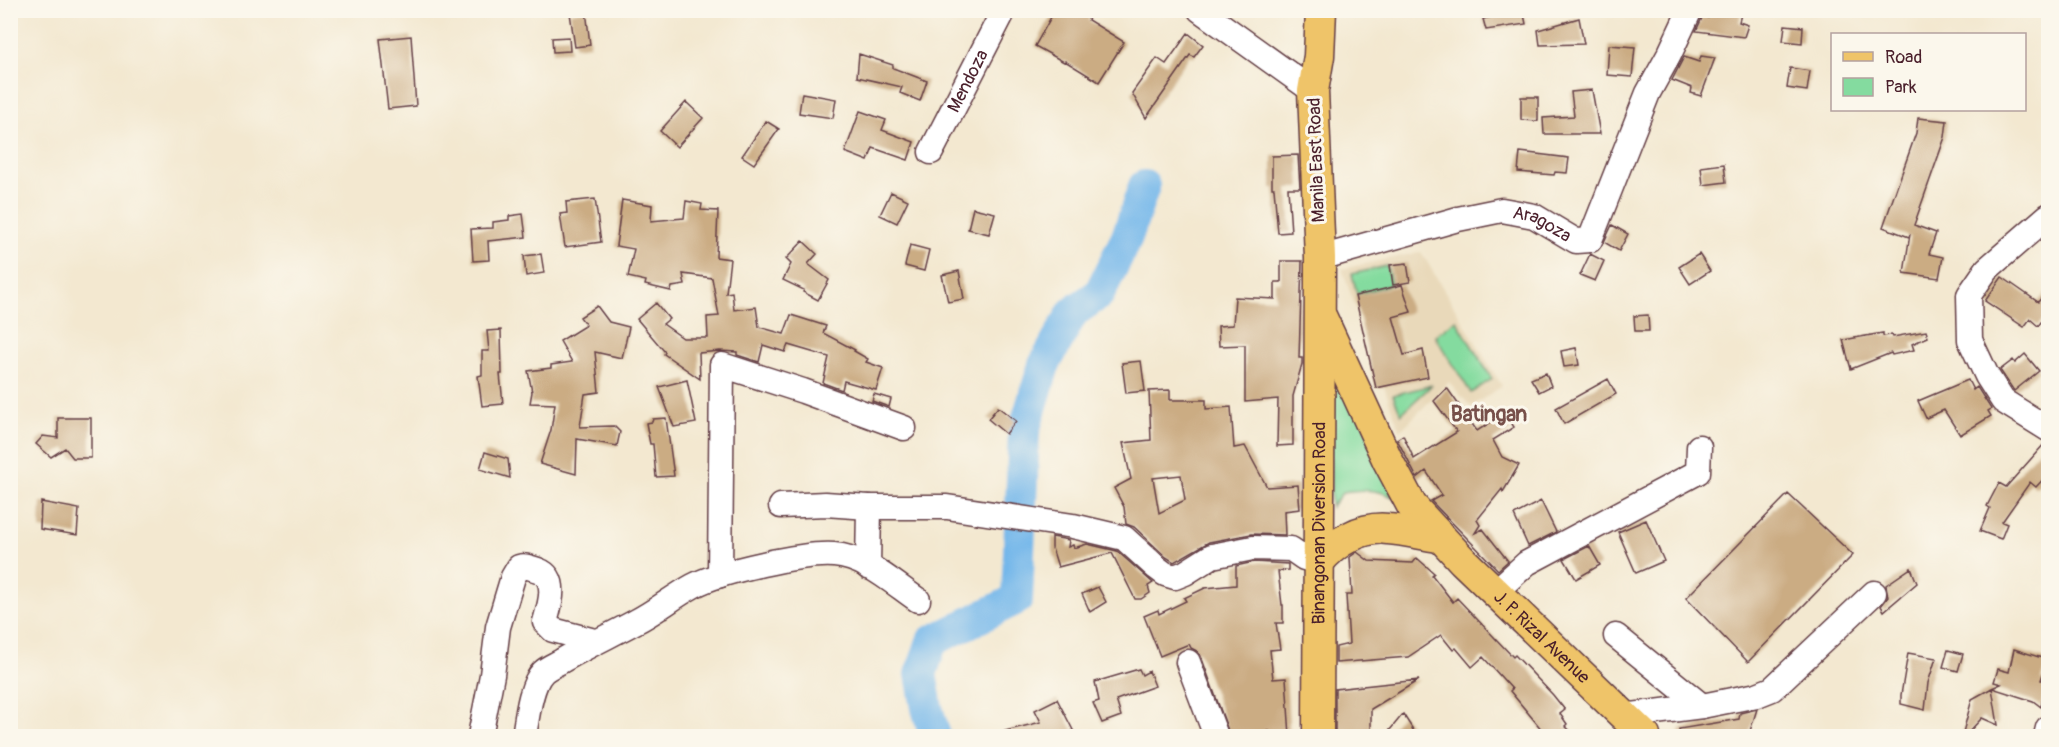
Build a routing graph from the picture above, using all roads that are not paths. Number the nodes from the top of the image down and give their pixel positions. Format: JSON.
{"nodes":[{"id":1,"x":1004,"y":10,"type":"edge"},
{"id":2,"x":1200,"y":10,"type":"edge"},
{"id":3,"x":1321,"y":10,"type":"edge"},
{"id":4,"x":1690,"y":10,"type":"edge"},
{"id":5,"x":1313,"y":92,"type":"junction"},
{"id":6,"x":930,"y":152,"type":"dead end"},
{"id":7,"x":2049,"y":216,"type":"edge"},
{"id":8,"x":1320,"y":258,"type":"junction"},
{"id":9,"x":1318,"y":310,"type":"junction"},
{"id":10,"x":904,"y":429,"type":"dead end"},
{"id":11,"x":2049,"y":429,"type":"edge"},
{"id":12,"x":1699,"y":447,"type":"dead end"},
{"id":13,"x":781,"y":506,"type":"dead end"},
{"id":14,"x":869,"y":507,"type":"junction"},
{"id":15,"x":1439,"y":537,"type":"junction"},
{"id":16,"x":1319,"y":562,"type":"junction"},
{"id":17,"x":868,"y":567,"type":"junction"},
{"id":18,"x":720,"y":575,"type":"junction"},
{"id":19,"x":1495,"y":592,"type":"junction"},
{"id":20,"x":1874,"y":593,"type":"dead end"},
{"id":21,"x":918,"y":600,"type":"dead end"},
{"id":22,"x":1616,"y":636,"type":"dead end"},
{"id":23,"x":595,"y":641,"type":"junction"},
{"id":24,"x":1188,"y":662,"type":"dead end"},
{"id":25,"x":1702,"y":706,"type":"junction"},
{"id":26,"x":1624,"y":716,"type":"junction"},
{"id":27,"x":2049,"y":728,"type":"edge"},
{"id":28,"x":480,"y":736,"type":"edge"},
{"id":29,"x":524,"y":736,"type":"edge"},
{"id":30,"x":1216,"y":736,"type":"edge"},
{"id":31,"x":1318,"y":736,"type":"edge"},
{"id":32,"x":1645,"y":736,"type":"edge"},
{"id":33,"x":2046,"y":736,"type":"edge"}],
"edges":[{"from":1,"to":6,"type":"street","name":"Mendoza"},
{"from":2,"to":5,"type":"street"},
{"from":3,"to":5,"type":"main road","name":"Manila East Road"},
{"from":4,"to":8,"type":"street","name":"Aragoza"},
{"from":5,"to":8,"type":"main road","name":"Manila East Road"},
{"from":7,"to":11,"type":"street"},
{"from":8,"to":9,"type":"main road","name":"Manila East Road"},
{"from":9,"to":15,"type":"main road","name":"J. P. Rizal Avenue"},
{"from":9,"to":16,"type":"main road","name":"Binangonan Diversion Road"},
{"from":10,"to":18,"type":"street"},
{"from":12,"to":19,"type":"street"},
{"from":13,"to":14,"type":"street"},
{"from":14,"to":16,"type":"street"},
{"from":14,"to":17,"type":"street"},
{"from":15,"to":16,"type":"main road"},
{"from":15,"to":19,"type":"main road","name":"J. P. Rizal Avenue"},
{"from":16,"to":31,"type":"main road","name":"Binangonan Diversion Road"},
{"from":17,"to":18,"type":"street"},
{"from":17,"to":21,"type":"street"},
{"from":18,"to":23,"type":"street"},
{"from":19,"to":26,"type":"main road","name":"J. P. Rizal Avenue"},
{"from":20,"to":25,"type":"street"},
{"from":22,"to":25,"type":"street"},
{"from":23,"to":28,"type":"street"},
{"from":23,"to":29,"type":"street"},
{"from":24,"to":30,"type":"street"},
{"from":25,"to":26,"type":"street"},
{"from":26,"to":32,"type":"main road","name":"J. P. Rizal Avenue"},
{"from":27,"to":33,"type":"street"}]}
